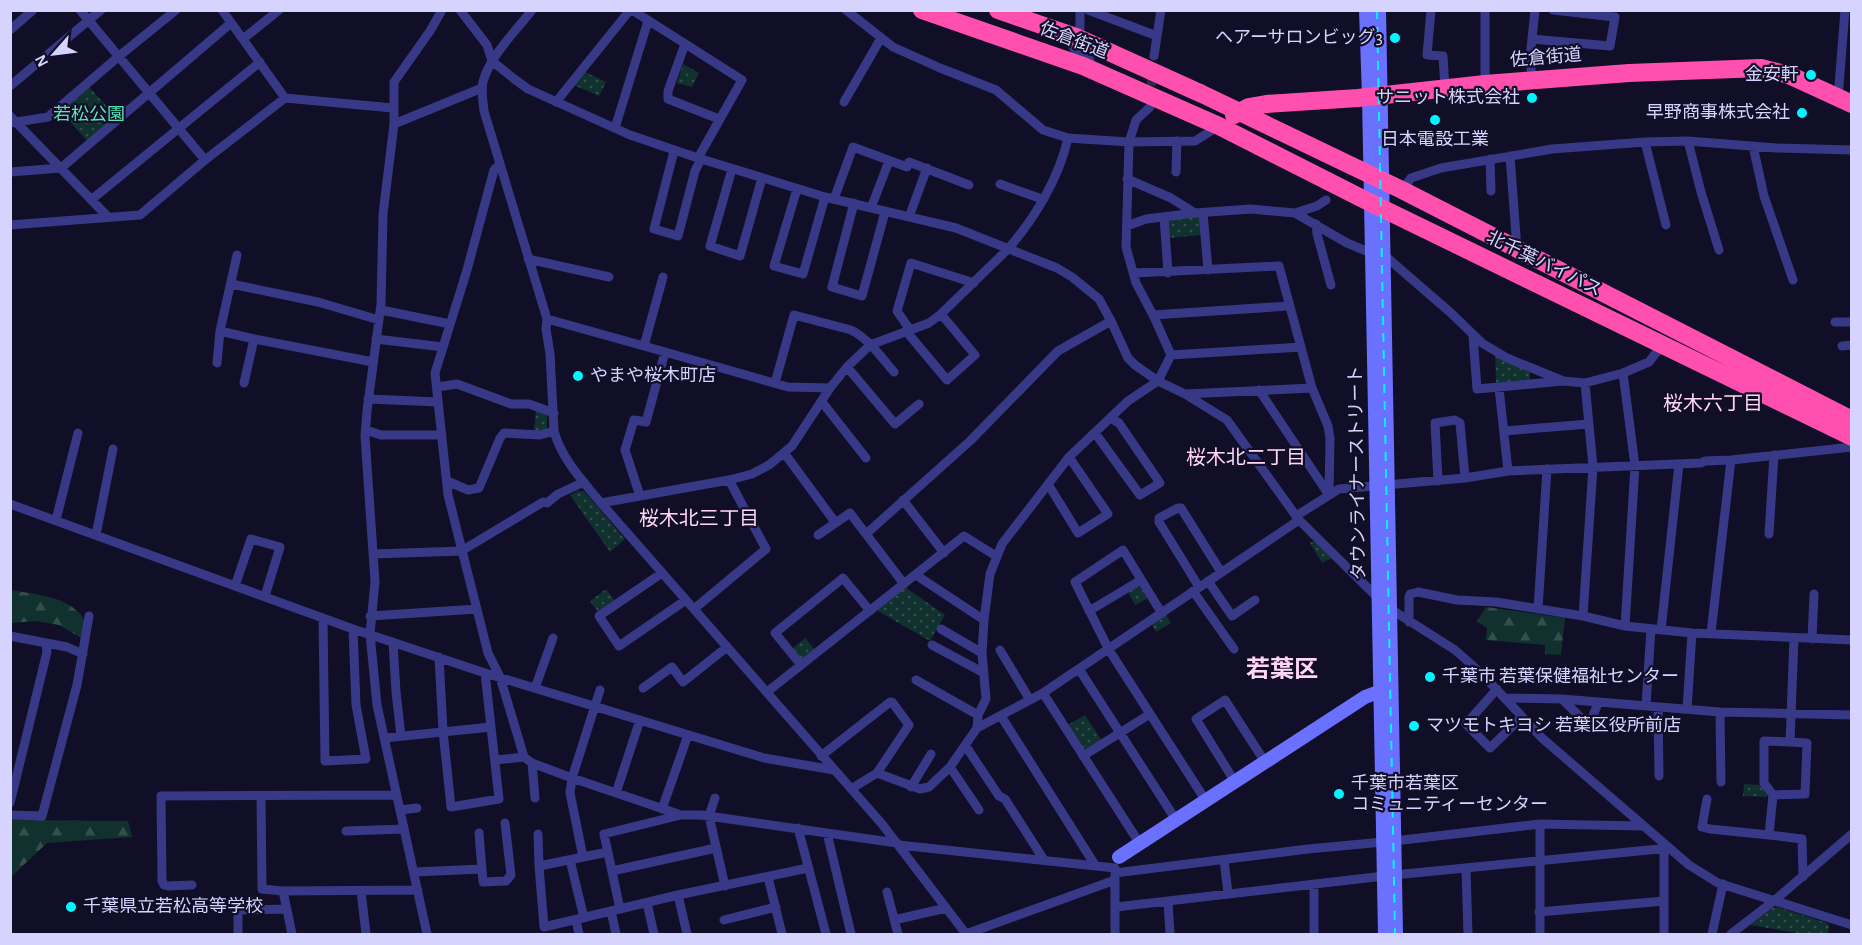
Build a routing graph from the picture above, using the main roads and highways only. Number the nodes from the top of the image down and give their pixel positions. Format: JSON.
{"nodes":[{"id":1,"x":922,"y":10,"type":"edge"},
{"id":2,"x":998,"y":10,"type":"edge"},
{"id":3,"x":1845,"y":101,"type":"edge"},
{"id":4,"x":1239,"y":112,"type":"junction"},
{"id":5,"x":1219,"y":126,"type":"junction"},
{"id":6,"x":1851,"y":420,"type":"edge"},
{"id":7,"x":1851,"y":437,"type":"edge"}],
"edges":[{"from":1,"to":5,"type":"highway","name":"佐倉街道"},
{"from":2,"to":4,"type":"highway","name":"佐倉街道"},
{"from":3,"to":4,"type":"highway","name":"佐倉街道"},
{"from":4,"to":5,"type":"highway","name":"佐倉街道"},
{"from":4,"to":6,"type":"highway","name":"北千葉バイパス"},
{"from":5,"to":7,"type":"highway","name":"北千葉バイパス"}]}
